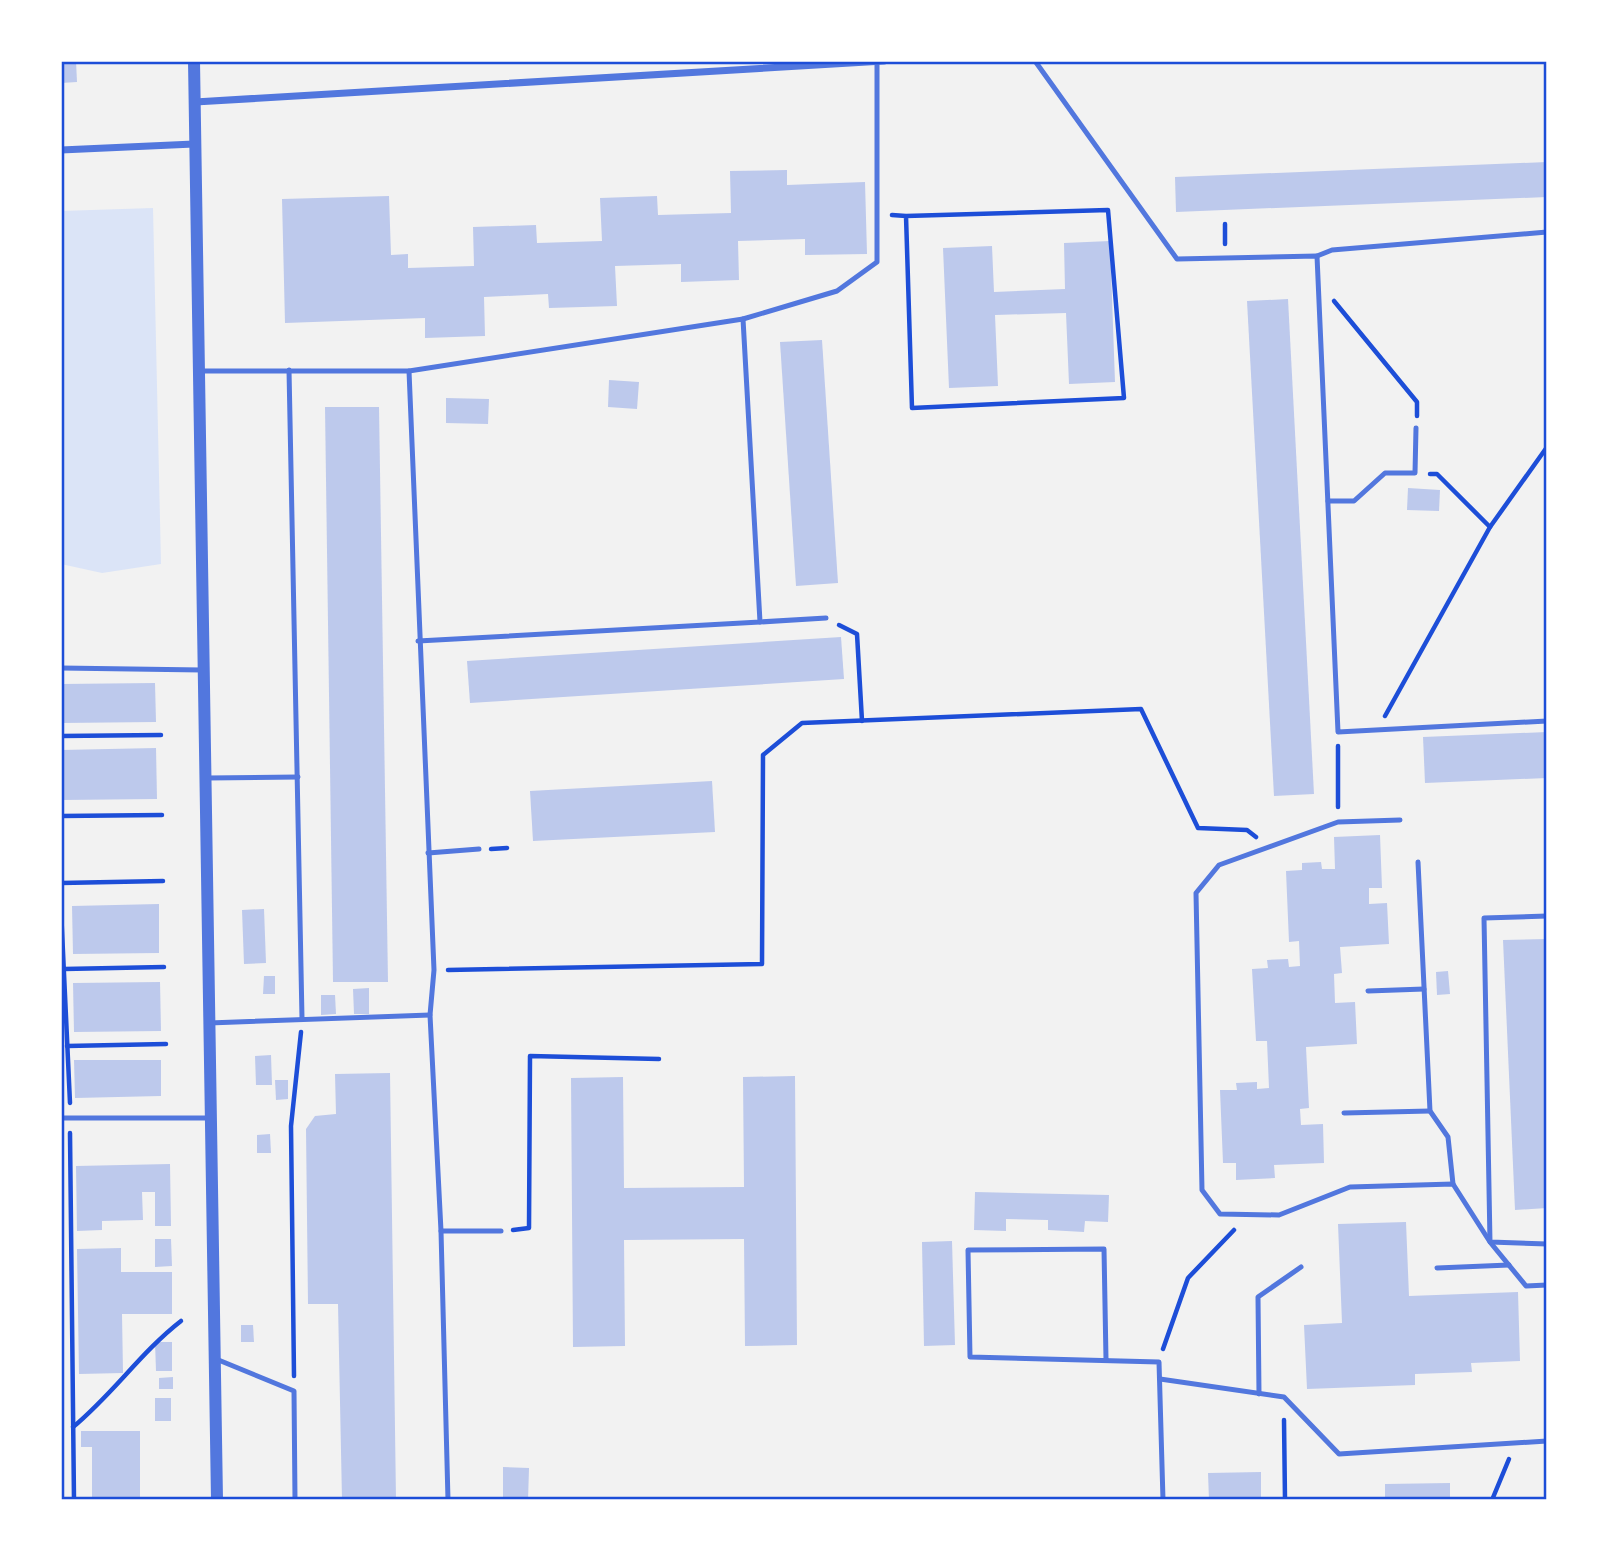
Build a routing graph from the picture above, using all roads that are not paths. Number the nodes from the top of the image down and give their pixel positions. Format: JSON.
{"nodes":[{"id":1,"x":194,"y":61,"type":"edge"},
{"id":2,"x":728,"y":61,"type":"edge"},
{"id":3,"x":884,"y":61,"type":"edge"},
{"id":4,"x":1035,"y":61,"type":"edge"},
{"id":5,"x":877,"y":62,"type":"edge"},
{"id":6,"x":764,"y":65,"type":"edge"},
{"id":7,"x":729,"y":70,"type":"junction"},
{"id":8,"x":195,"y":102,"type":"junction"},
{"id":9,"x":194,"y":144,"type":"junction"},
{"id":10,"x":61,"y":150,"type":"edge"},
{"id":11,"x":1547,"y":232,"type":"edge"},
{"id":12,"x":1317,"y":256,"type":"junction"},
{"id":13,"x":743,"y":320,"type":"junction"},
{"id":14,"x":289,"y":370,"type":"junction"},
{"id":15,"x":409,"y":371,"type":"junction"},
{"id":16,"x":198,"y":372,"type":"junction"},
{"id":17,"x":1416,"y":428,"type":"road end"},
{"id":18,"x":1328,"y":501,"type":"junction"},
{"id":19,"x":826,"y":618,"type":"road end"},
{"id":20,"x":760,"y":622,"type":"junction"},
{"id":21,"x":418,"y":641,"type":"junction"},
{"id":22,"x":61,"y":668,"type":"edge"},
{"id":23,"x":202,"y":670,"type":"junction"},
{"id":24,"x":1547,"y":721,"type":"edge"},
{"id":25,"x":298,"y":777,"type":"junction"},
{"id":26,"x":204,"y":778,"type":"junction"},
{"id":27,"x":1400,"y":820,"type":"dead end"},
{"id":28,"x":480,"y":849,"type":"dead end"},
{"id":29,"x":428,"y":853,"type":"junction"},
{"id":30,"x":1418,"y":862,"type":"dead end"},
{"id":31,"x":1547,"y":916,"type":"edge"},
{"id":32,"x":1424,"y":989,"type":"junction"},
{"id":33,"x":1368,"y":991,"type":"dead end"},
{"id":34,"x":430,"y":1014,"type":"junction"},
{"id":35,"x":302,"y":1018,"type":"junction"},
{"id":36,"x":207,"y":1024,"type":"junction"},
{"id":37,"x":1430,"y":1111,"type":"junction"},
{"id":38,"x":1343,"y":1113,"type":"dead end"},
{"id":39,"x":61,"y":1118,"type":"edge"},
{"id":40,"x":209,"y":1118,"type":"junction"},
{"id":41,"x":1452,"y":1184,"type":"junction"},
{"id":42,"x":441,"y":1231,"type":"junction"},
{"id":43,"x":501,"y":1231,"type":"road end"},
{"id":44,"x":1490,"y":1242,"type":"junction"},
{"id":45,"x":1547,"y":1244,"type":"edge"},
{"id":46,"x":1509,"y":1265,"type":"junction"},
{"id":47,"x":1301,"y":1267,"type":"dead end"},
{"id":48,"x":1437,"y":1268,"type":"dead end"},
{"id":49,"x":1547,"y":1285,"type":"edge"},
{"id":50,"x":214,"y":1358,"type":"junction"},
{"id":51,"x":1105,"y":1359,"type":"junction"},
{"id":52,"x":1160,"y":1379,"type":"junction"},
{"id":53,"x":1259,"y":1394,"type":"junction"},
{"id":54,"x":1547,"y":1441,"type":"edge"},
{"id":55,"x":217,"y":1500,"type":"edge"},
{"id":56,"x":295,"y":1500,"type":"edge"},
{"id":57,"x":448,"y":1500,"type":"edge"},
{"id":58,"x":1163,"y":1500,"type":"edge"}],
"edges":[{"from":1,"to":8,"type":"street"},
{"from":2,"to":7,"type":"lane"},
{"from":3,"to":5,"type":"street"},
{"from":4,"to":12,"type":"lane"},
{"from":5,"to":6,"type":"street"},
{"from":5,"to":13,"type":"lane"},
{"from":6,"to":7,"type":"street"},
{"from":7,"to":8,"type":"street"},
{"from":8,"to":9,"type":"street"},
{"from":9,"to":10,"type":"street"},
{"from":9,"to":16,"type":"street"},
{"from":11,"to":12,"type":"lane"},
{"from":12,"to":18,"type":"lane"},
{"from":13,"to":15,"type":"lane"},
{"from":13,"to":20,"type":"lane"},
{"from":14,"to":15,"type":"lane"},
{"from":14,"to":16,"type":"lane"},
{"from":14,"to":25,"type":"lane"},
{"from":15,"to":21,"type":"lane"},
{"from":16,"to":23,"type":"street"},
{"from":17,"to":18,"type":"lane"},
{"from":18,"to":24,"type":"lane"},
{"from":19,"to":20,"type":"lane"},
{"from":20,"to":21,"type":"lane"},
{"from":21,"to":29,"type":"lane"},
{"from":22,"to":23,"type":"lane"},
{"from":23,"to":26,"type":"street"},
{"from":25,"to":26,"type":"lane"},
{"from":25,"to":35,"type":"lane"},
{"from":26,"to":36,"type":"street"},
{"from":27,"to":41,"type":"lane"},
{"from":28,"to":29,"type":"lane"},
{"from":29,"to":34,"type":"lane"},
{"from":30,"to":32,"type":"lane"},
{"from":31,"to":44,"type":"lane"},
{"from":32,"to":33,"type":"lane"},
{"from":32,"to":37,"type":"lane"},
{"from":34,"to":35,"type":"lane"},
{"from":34,"to":42,"type":"lane"},
{"from":35,"to":36,"type":"lane"},
{"from":36,"to":40,"type":"street"},
{"from":37,"to":38,"type":"lane"},
{"from":37,"to":41,"type":"lane"},
{"from":39,"to":40,"type":"lane"},
{"from":40,"to":50,"type":"street"},
{"from":41,"to":44,"type":"lane"},
{"from":42,"to":43,"type":"lane"},
{"from":42,"to":57,"type":"lane"},
{"from":44,"to":45,"type":"lane"},
{"from":44,"to":46,"type":"lane"},
{"from":46,"to":48,"type":"lane"},
{"from":46,"to":49,"type":"lane"},
{"from":47,"to":53,"type":"lane"},
{"from":50,"to":55,"type":"street"},
{"from":50,"to":56,"type":"lane"},
{"from":51,"to":51,"type":"lane"},
{"from":51,"to":52,"type":"lane"},
{"from":52,"to":53,"type":"lane"},
{"from":52,"to":58,"type":"lane"},
{"from":53,"to":54,"type":"lane"}]}
